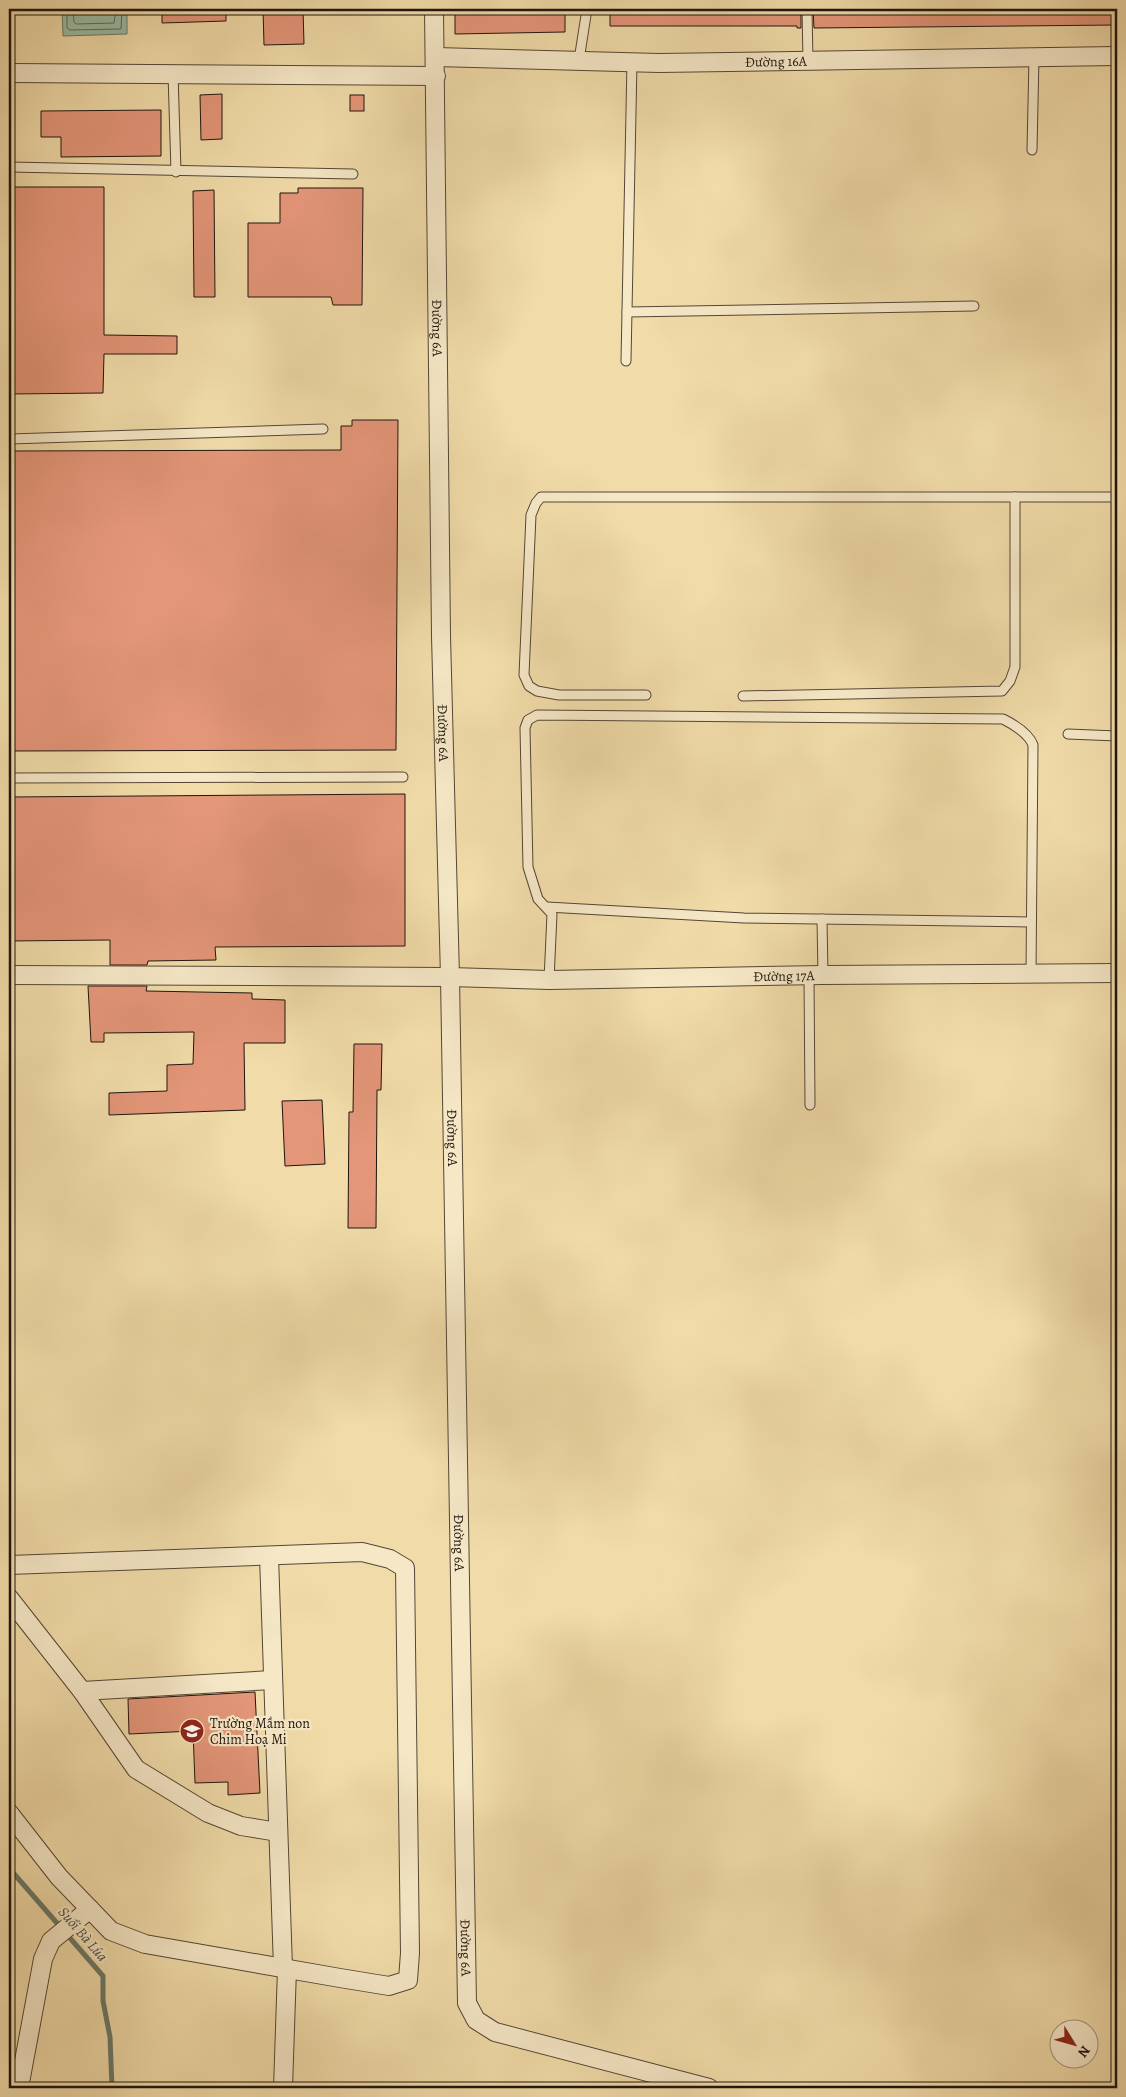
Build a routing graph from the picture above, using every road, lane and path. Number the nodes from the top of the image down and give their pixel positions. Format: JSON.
{"nodes":[{"id":1,"x":434,"y":9,"type":"edge"},
{"id":2,"x":587,"y":9,"type":"edge"},
{"id":3,"x":807,"y":9,"type":"edge"},
{"id":4,"x":1117,"y":56,"type":"edge"},
{"id":5,"x":436,"y":57,"type":"junction"},
{"id":6,"x":1034,"y":57,"type":"junction"},
{"id":7,"x":579,"y":60,"type":"junction"},
{"id":8,"x":808,"y":61,"type":"junction"},
{"id":9,"x":632,"y":62,"type":"junction"},
{"id":10,"x":9,"y":73,"type":"edge"},
{"id":11,"x":173,"y":73,"type":"junction"},
{"id":12,"x":436,"y":76,"type":"junction"},
{"id":13,"x":1032,"y":150,"type":"dead end"},
{"id":14,"x":9,"y":167,"type":"edge"},
{"id":15,"x":176,"y":172,"type":"junction"},
{"id":16,"x":353,"y":174,"type":"dead end"},
{"id":17,"x":974,"y":306,"type":"dead end"},
{"id":18,"x":627,"y":312,"type":"junction"},
{"id":19,"x":626,"y":362,"type":"dead end"},
{"id":20,"x":323,"y":429,"type":"dead end"},
{"id":21,"x":9,"y":439,"type":"edge"},
{"id":22,"x":1015,"y":497,"type":"junction"},
{"id":23,"x":1117,"y":497,"type":"edge"},
{"id":24,"x":646,"y":695,"type":"dead end"},
{"id":25,"x":743,"y":696,"type":"dead end"},
{"id":26,"x":1068,"y":734,"type":"dead end"},
{"id":27,"x":1117,"y":736,"type":"edge"},
{"id":28,"x":403,"y":777,"type":"dead end"},
{"id":29,"x":9,"y":778,"type":"edge"},
{"id":30,"x":547,"y":907,"type":"junction"},
{"id":31,"x":822,"y":919,"type":"junction"},
{"id":32,"x":1031,"y":922,"type":"junction"},
{"id":33,"x":1117,"y":974,"type":"edge"},
{"id":34,"x":9,"y":975,"type":"edge"},
{"id":35,"x":1031,"y":975,"type":"junction"},
{"id":36,"x":816,"y":976,"type":"junction"},
{"id":37,"x":450,"y":977,"type":"junction"},
{"id":38,"x":549,"y":980,"type":"junction"},
{"id":39,"x":810,"y":1104,"type":"dead end"},
{"id":40,"x":269,"y":1556,"type":"junction"},
{"id":41,"x":9,"y":1565,"type":"edge"},
{"id":42,"x":9,"y":1598,"type":"edge"},
{"id":43,"x":272,"y":1680,"type":"junction"},
{"id":44,"x":82,"y":1691,"type":"junction"},
{"id":45,"x":9,"y":1813,"type":"edge"},
{"id":46,"x":278,"y":1832,"type":"junction"},
{"id":47,"x":90,"y":1909,"type":"junction"},
{"id":48,"x":285,"y":1969,"type":"junction"},
{"id":49,"x":17,"y":2077,"type":"edge"},
{"id":50,"x":283,"y":2088,"type":"edge"},
{"id":51,"x":709,"y":2088,"type":"edge"}],
"edges":[{"from":1,"to":5,"type":"street","name":"Đường 6A"},
{"from":2,"to":7,"type":"lane"},
{"from":3,"to":8,"type":"lane"},
{"from":4,"to":6,"type":"street","name":"Đường 16A"},
{"from":5,"to":7,"type":"street","name":"Đường 16A"},
{"from":5,"to":12,"type":"street","name":"Đường 6A"},
{"from":6,"to":8,"type":"street","name":"Đường 16A"},
{"from":6,"to":13,"type":"lane"},
{"from":7,"to":9,"type":"street","name":"Đường 16A"},
{"from":8,"to":9,"type":"street","name":"Đường 16A"},
{"from":9,"to":18,"type":"lane"},
{"from":10,"to":11,"type":"street"},
{"from":11,"to":12,"type":"street"},
{"from":11,"to":15,"type":"lane"},
{"from":12,"to":37,"type":"street","name":"Đường 6A"},
{"from":14,"to":15,"type":"lane"},
{"from":15,"to":16,"type":"lane"},
{"from":17,"to":18,"type":"lane"},
{"from":18,"to":19,"type":"lane"},
{"from":20,"to":21,"type":"lane"},
{"from":22,"to":23,"type":"lane"},
{"from":22,"to":24,"type":"lane"},
{"from":22,"to":25,"type":"lane"},
{"from":26,"to":27,"type":"lane"},
{"from":28,"to":29,"type":"lane"},
{"from":30,"to":31,"type":"lane"},
{"from":30,"to":32,"type":"lane"},
{"from":30,"to":38,"type":"lane"},
{"from":31,"to":32,"type":"lane"},
{"from":31,"to":36,"type":"lane"},
{"from":32,"to":35,"type":"lane"},
{"from":33,"to":35,"type":"street","name":"Đường 17A"},
{"from":34,"to":37,"type":"street","name":"Đường 17A"},
{"from":35,"to":36,"type":"street","name":"Đường 17A"},
{"from":36,"to":38,"type":"street","name":"Đường 17A"},
{"from":36,"to":39,"type":"lane"},
{"from":37,"to":38,"type":"street","name":"Đường 17A"},
{"from":37,"to":51,"type":"street","name":"Đường 6A"},
{"from":40,"to":41,"type":"street"},
{"from":40,"to":43,"type":"street"},
{"from":40,"to":48,"type":"street"},
{"from":42,"to":44,"type":"street"},
{"from":43,"to":44,"type":"street"},
{"from":43,"to":46,"type":"street"},
{"from":44,"to":46,"type":"street"},
{"from":45,"to":47,"type":"street"},
{"from":46,"to":48,"type":"street"},
{"from":47,"to":48,"type":"street"},
{"from":47,"to":49,"type":"street"},
{"from":48,"to":50,"type":"street"}]}
